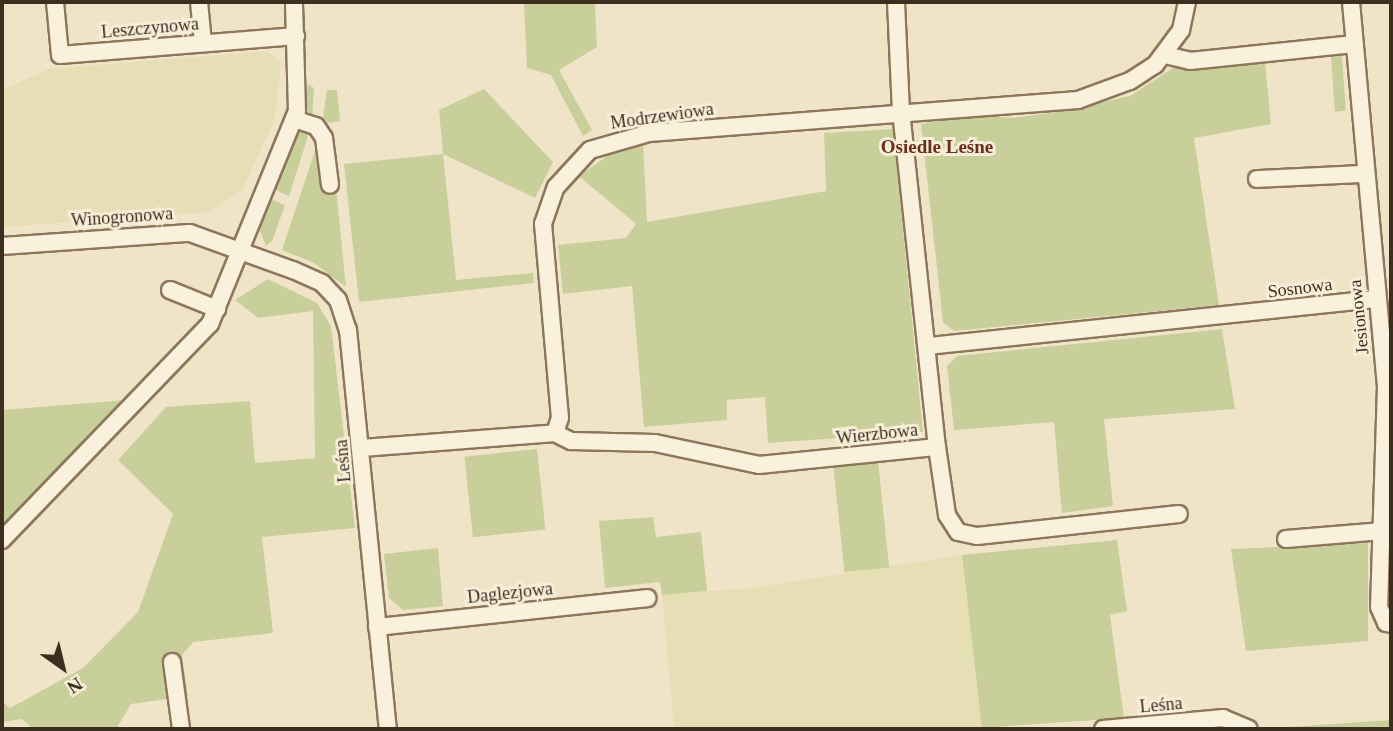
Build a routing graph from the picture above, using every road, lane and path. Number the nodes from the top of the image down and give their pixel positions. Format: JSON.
{"nodes":[{"id":1,"x":55,"y":2,"type":"edge"},
{"id":2,"x":200,"y":2,"type":"edge"},
{"id":3,"x":293,"y":2,"type":"edge"},
{"id":4,"x":896,"y":2,"type":"edge"},
{"id":5,"x":1186,"y":2,"type":"edge"},
{"id":6,"x":1351,"y":2,"type":"edge"},
{"id":7,"x":296,"y":36,"type":"junction"},
{"id":8,"x":203,"y":43,"type":"junction"},
{"id":9,"x":1354,"y":44,"type":"junction"},
{"id":10,"x":1165,"y":55,"type":"junction"},
{"id":11,"x":901,"y":111,"type":"junction"},
{"id":12,"x":294,"y":119,"type":"junction"},
{"id":13,"x":1364,"y":174,"type":"junction"},
{"id":14,"x":1258,"y":179,"type":"dead end"},
{"id":15,"x":330,"y":185,"type":"dead end"},
{"id":16,"x":2,"y":246,"type":"edge"},
{"id":17,"x":241,"y":250,"type":"junction"},
{"id":18,"x":170,"y":290,"type":"dead end"},
{"id":19,"x":1377,"y":299,"type":"junction"},
{"id":20,"x":218,"y":309,"type":"junction"},
{"id":21,"x":928,"y":346,"type":"junction"},
{"id":22,"x":1389,"y":386,"type":"edge"},
{"id":23,"x":555,"y":433,"type":"junction"},
{"id":24,"x":362,"y":447,"type":"junction"},
{"id":25,"x":937,"y":447,"type":"junction"},
{"id":26,"x":1179,"y":514,"type":"dead end"},
{"id":27,"x":1383,"y":531,"type":"junction"},
{"id":28,"x":1286,"y":539,"type":"dead end"},
{"id":29,"x":2,"y":540,"type":"edge"},
{"id":30,"x":647,"y":598,"type":"dead end"},
{"id":31,"x":1391,"y":624,"type":"edge"},
{"id":32,"x":377,"y":626,"type":"junction"},
{"id":33,"x":172,"y":662,"type":"dead end"},
{"id":34,"x":181,"y":729,"type":"edge"},
{"id":35,"x":388,"y":729,"type":"edge"},
{"id":36,"x":1103,"y":729,"type":"edge"},
{"id":37,"x":1250,"y":729,"type":"edge"}],
"edges":[{"from":1,"to":8,"type":"street","name":"Leszczynowa"},
{"from":2,"to":8,"type":"street"},
{"from":3,"to":7,"type":"street"},
{"from":4,"to":11,"type":"street"},
{"from":5,"to":10,"type":"street","name":"Modrzewiowa"},
{"from":6,"to":9,"type":"street","name":"Jesionowa"},
{"from":7,"to":8,"type":"street","name":"Leszczynowa"},
{"from":7,"to":12,"type":"street"},
{"from":9,"to":10,"type":"street"},
{"from":9,"to":13,"type":"street","name":"Jesionowa"},
{"from":10,"to":11,"type":"street","name":"Modrzewiowa"},
{"from":11,"to":21,"type":"street"},
{"from":11,"to":23,"type":"street","name":"Modrzewiowa"},
{"from":12,"to":15,"type":"street"},
{"from":12,"to":17,"type":"street"},
{"from":13,"to":14,"type":"street"},
{"from":13,"to":19,"type":"street","name":"Jesionowa"},
{"from":16,"to":17,"type":"street","name":"Winogronowa"},
{"from":17,"to":20,"type":"street"},
{"from":17,"to":24,"type":"street","name":"Leśna"},
{"from":18,"to":20,"type":"street"},
{"from":19,"to":21,"type":"street","name":"Sosnowa"},
{"from":19,"to":22,"type":"street","name":"Jesionowa"},
{"from":20,"to":29,"type":"street"},
{"from":21,"to":25,"type":"street"},
{"from":22,"to":27,"type":"street","name":"Jesionowa"},
{"from":23,"to":24,"type":"street"},
{"from":23,"to":25,"type":"street","name":"Wierzbowa"},
{"from":24,"to":32,"type":"street","name":"Leśna"},
{"from":25,"to":26,"type":"street","name":"Wierzbowa"},
{"from":27,"to":28,"type":"street"},
{"from":27,"to":31,"type":"street","name":"Jesionowa"},
{"from":30,"to":32,"type":"street","name":"Daglezjowa"},
{"from":32,"to":35,"type":"street","name":"Leśna"},
{"from":33,"to":34,"type":"street"},
{"from":36,"to":37,"type":"street","name":"Leśna"}]}
